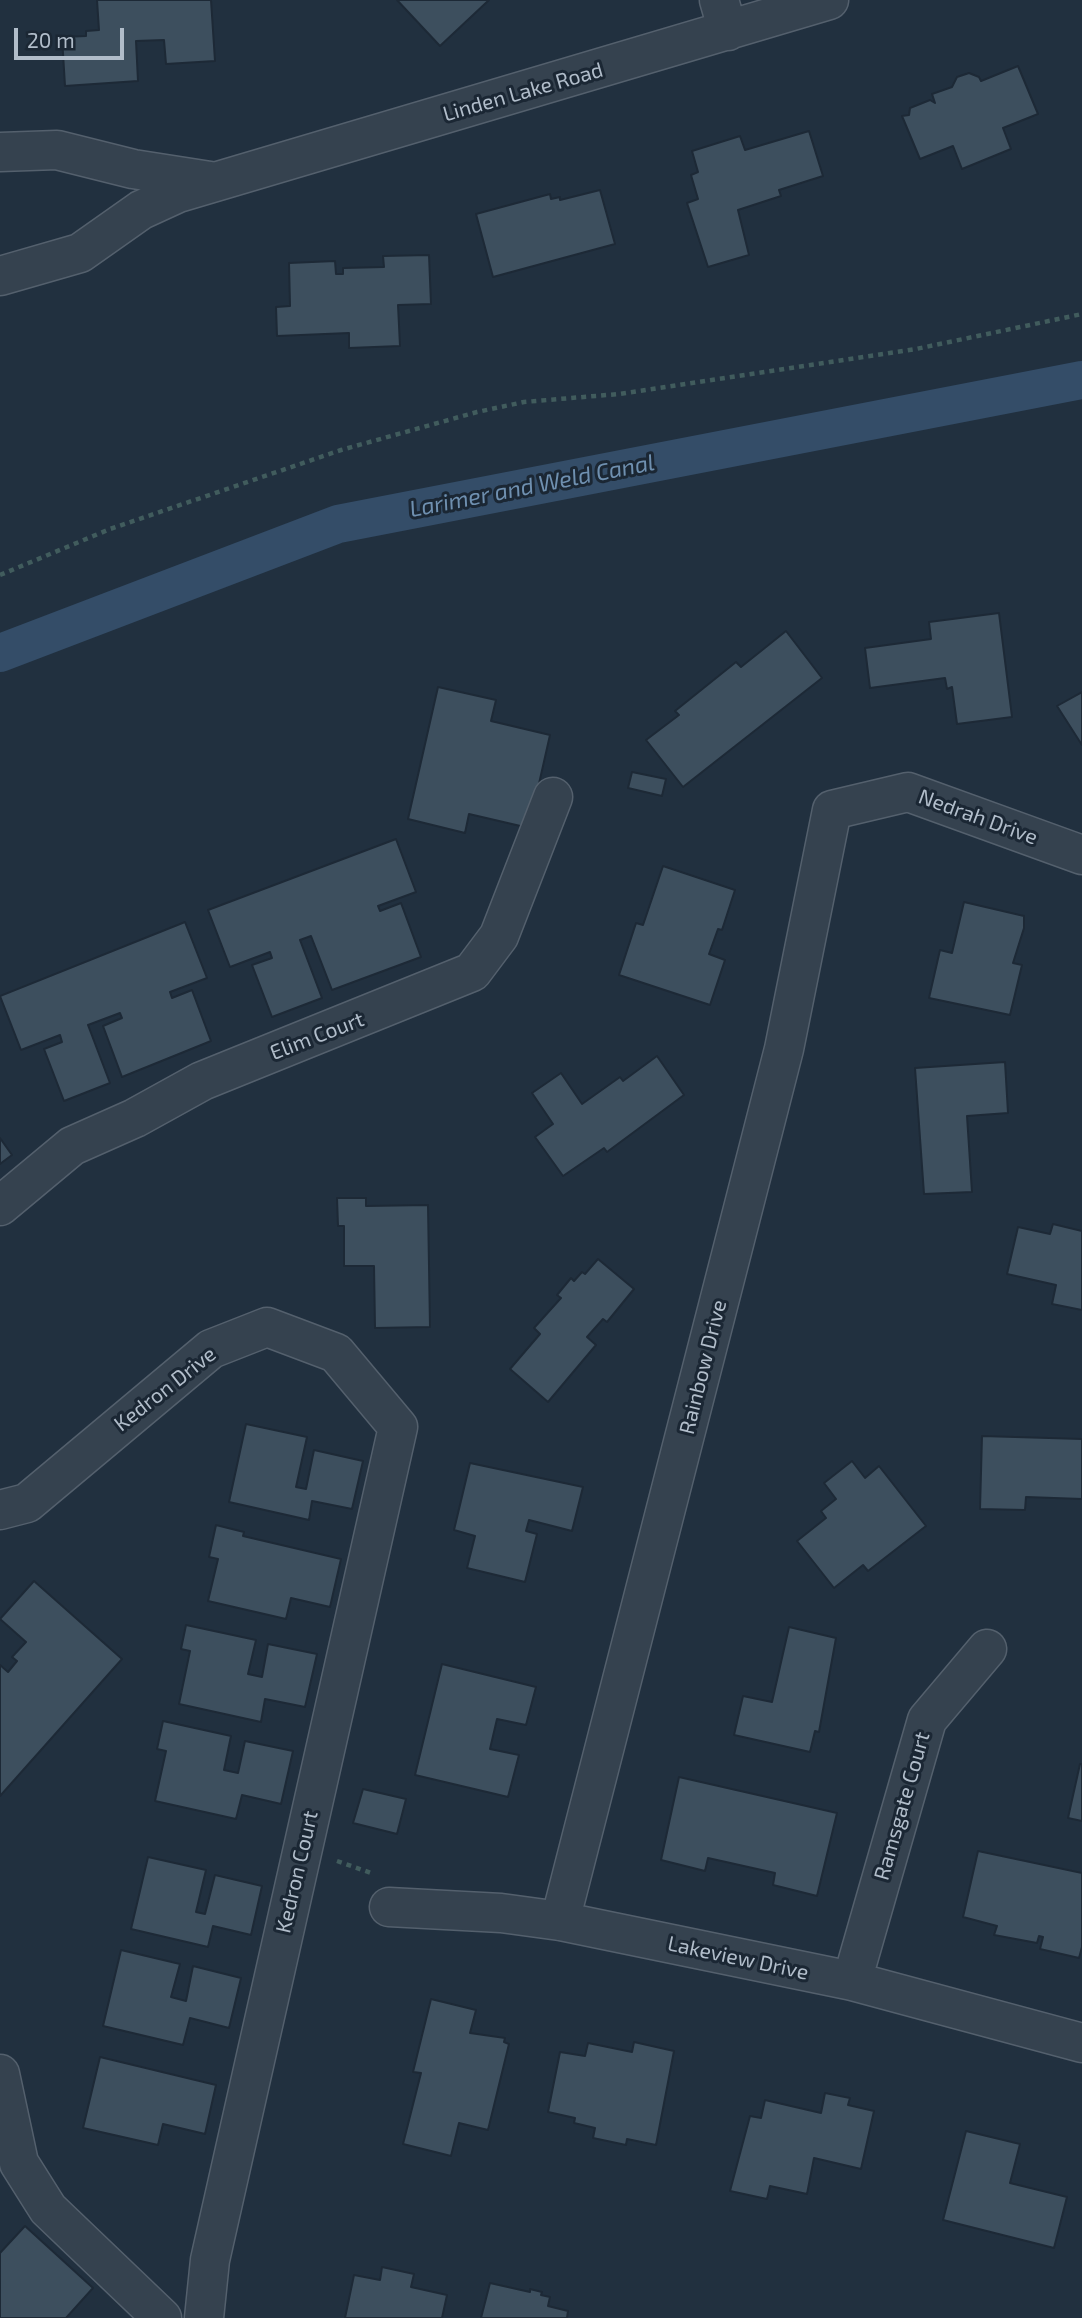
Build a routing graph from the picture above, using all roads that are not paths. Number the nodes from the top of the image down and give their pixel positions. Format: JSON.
{"nodes":[{"id":1,"x":830,"y":0,"type":"edge"},
{"id":2,"x":723,"y":15,"type":"edge"},
{"id":3,"x":0,"y":152,"type":"edge"},
{"id":4,"x":215,"y":182,"type":"junction"},
{"id":5,"x":0,"y":276,"type":"edge"},
{"id":6,"x":553,"y":797,"type":"dead end"},
{"id":7,"x":832,"y":810,"type":"joint"},
{"id":8,"x":1082,"y":855,"type":"edge"},
{"id":9,"x":0,"y":1206,"type":"edge"},
{"id":10,"x":398,"y":1427,"type":"joint"},
{"id":11,"x":0,"y":1510,"type":"edge"},
{"id":12,"x":987,"y":1649,"type":"dead end"},
{"id":13,"x":389,"y":1907,"type":"road end"},
{"id":14,"x":560,"y":1921,"type":"junction"},
{"id":15,"x":852,"y":1981,"type":"junction"},
{"id":16,"x":1082,"y":2043,"type":"edge"},
{"id":17,"x":0,"y":2074,"type":"edge"},
{"id":18,"x":162,"y":2318,"type":"edge"},
{"id":19,"x":204,"y":2318,"type":"edge"}],
"edges":[{"from":1,"to":2,"type":"street","name":"Linden Lake Road"},
{"from":2,"to":4,"type":"street","name":"Linden Lake Road"},
{"from":3,"to":4,"type":"street","name":"Linden Lake Road"},
{"from":4,"to":5,"type":"street","name":"Linden Lake Road"},
{"from":6,"to":9,"type":"street","name":"Elim Court"},
{"from":7,"to":8,"type":"street","name":"Nedrah Drive"},
{"from":7,"to":14,"type":"street","name":"Rainbow Drive"},
{"from":10,"to":11,"type":"street","name":"Kedron Drive"},
{"from":10,"to":19,"type":"street","name":"Kedron Court"},
{"from":12,"to":15,"type":"street","name":"Ramsgate Court"},
{"from":13,"to":14,"type":"street","name":"Lakeview Drive"},
{"from":14,"to":15,"type":"street","name":"Lakeview Drive"},
{"from":15,"to":16,"type":"street","name":"Lakeview Drive"},
{"from":17,"to":18,"type":"street"}]}
